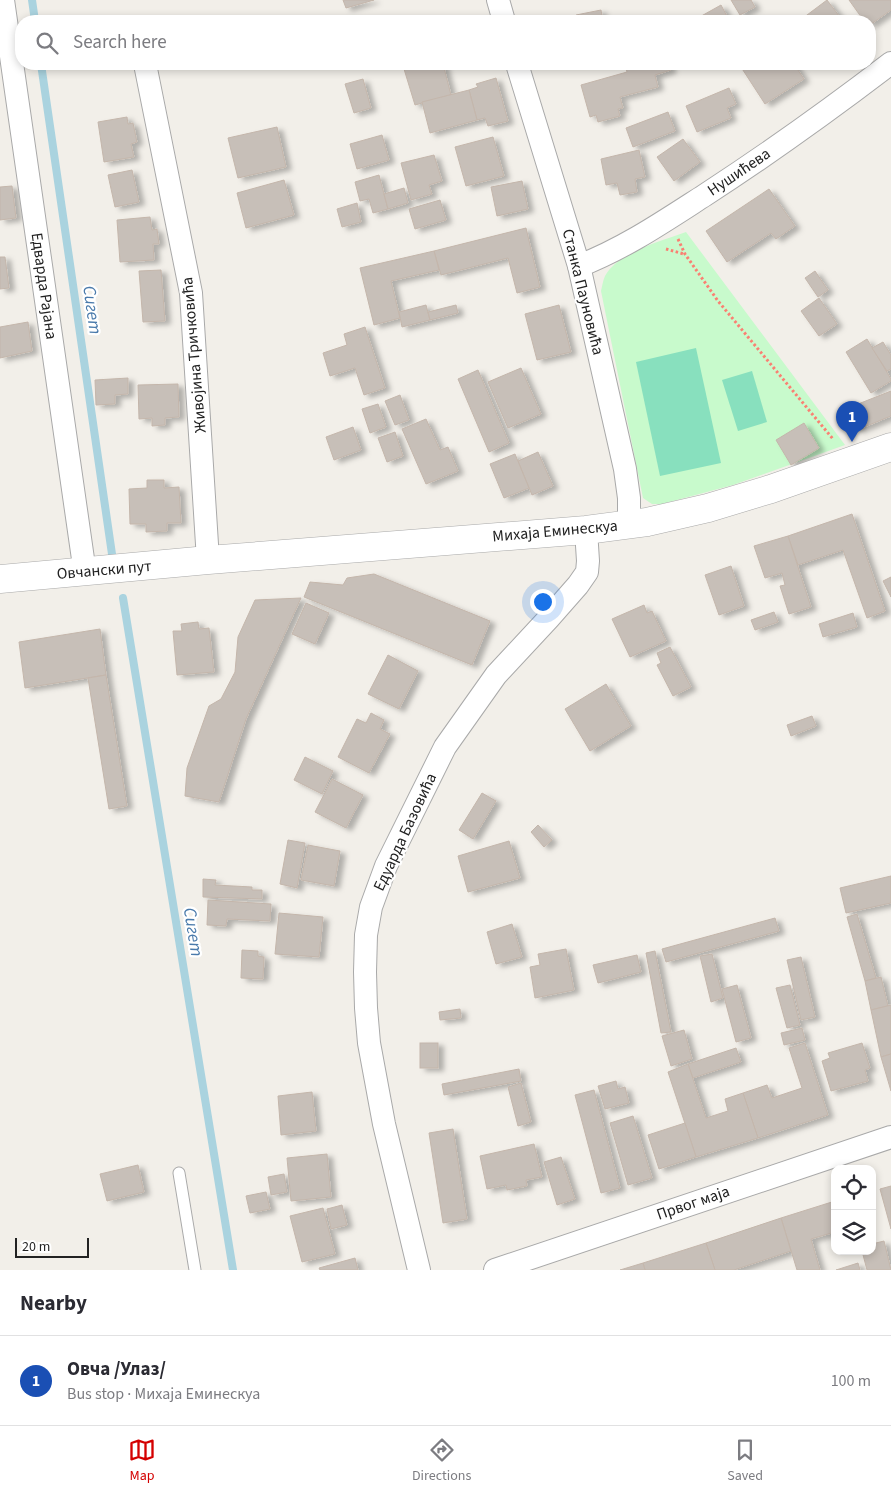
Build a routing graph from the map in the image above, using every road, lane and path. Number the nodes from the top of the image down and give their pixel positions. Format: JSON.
{"nodes":[{"id":1,"x":3,"y":0,"type":"edge"},
{"id":2,"x":498,"y":0,"type":"edge"},
{"id":3,"x":502,"y":15,"type":"edge"},
{"id":4,"x":891,"y":62,"type":"edge"},
{"id":5,"x":146,"y":70,"type":"edge"},
{"id":6,"x":519,"y":70,"type":"edge"},
{"id":7,"x":669,"y":218,"type":"junction"},
{"id":8,"x":579,"y":266,"type":"junction"},
{"id":9,"x":891,"y":447,"type":"edge"},
{"id":10,"x":851,"y":461,"type":"junction"},
{"id":11,"x":629,"y":524,"type":"junction"},
{"id":12,"x":586,"y":530,"type":"junction"},
{"id":13,"x":208,"y":560,"type":"junction"},
{"id":14,"x":85,"y":573,"type":"junction"},
{"id":15,"x":0,"y":579,"type":"edge"},
{"id":16,"x":891,"y":1137,"type":"edge"},
{"id":17,"x":179,"y":1172,"type":"dead end"},
{"id":18,"x":195,"y":1270,"type":"edge"},
{"id":19,"x":419,"y":1270,"type":"edge"},
{"id":20,"x":495,"y":1270,"type":"edge"}],
"edges":[{"from":1,"to":14,"type":"street","name":"Едварда Рајана"},
{"from":2,"to":3,"type":"street"},
{"from":4,"to":7,"type":"street","name":"Нушићева"},
{"from":5,"to":13,"type":"street","name":"Живојина Тричковића"},
{"from":6,"to":8,"type":"street","name":"Станка Пауновића"},
{"from":7,"to":8,"type":"street","name":"Нушићева"},
{"from":7,"to":10,"type":"path"},
{"from":8,"to":11,"type":"street","name":"Станка Пауновића"},
{"from":9,"to":10,"type":"street","name":"Михаја Еминескуа"},
{"from":10,"to":11,"type":"street","name":"Михаја Еминескуа"},
{"from":11,"to":12,"type":"street","name":"Михаја Еминескуа"},
{"from":12,"to":13,"type":"street","name":"Михаја Еминескуа"},
{"from":12,"to":19,"type":"street","name":"Едуарда Базовића"},
{"from":13,"to":14,"type":"street","name":"Овчански пут"},
{"from":14,"to":15,"type":"street","name":"Овчански пут"},
{"from":16,"to":20,"type":"street","name":"Првог маја"},
{"from":17,"to":18,"type":"lane"}]}
